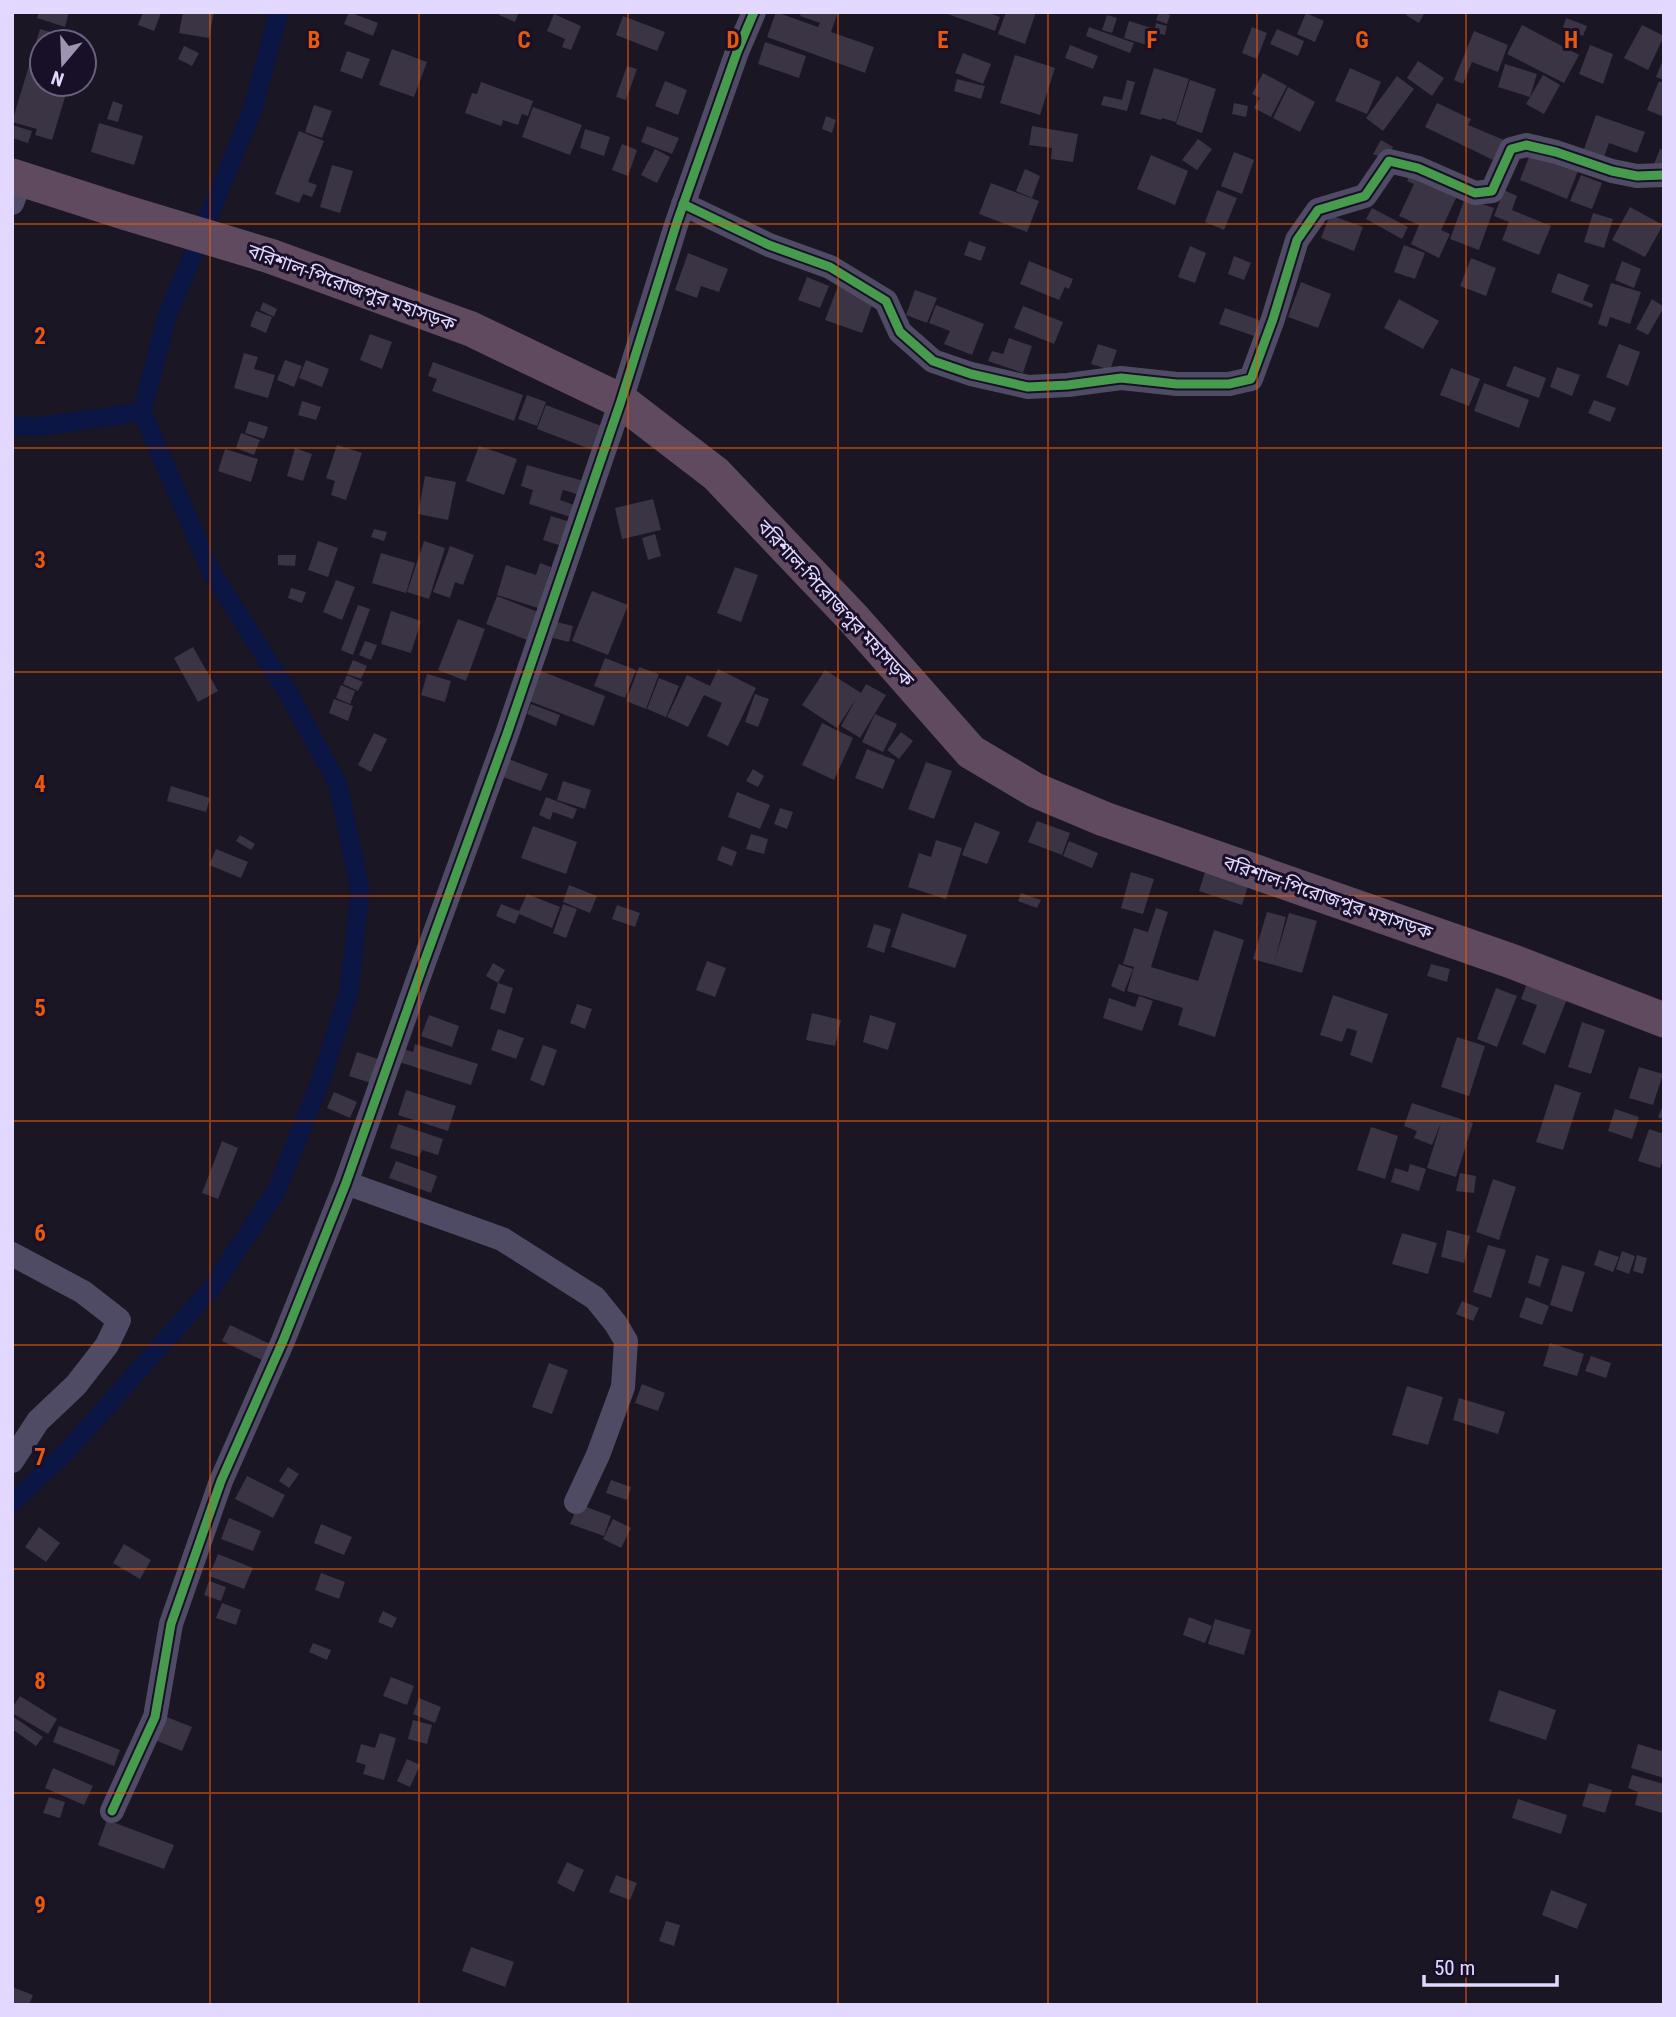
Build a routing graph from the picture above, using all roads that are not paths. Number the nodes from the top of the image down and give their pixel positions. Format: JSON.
{"nodes":[{"id":1,"x":754,"y":12,"type":"edge"},
{"id":2,"x":1664,"y":174,"type":"edge"},
{"id":3,"x":16,"y":186,"type":"edge"},
{"id":4,"x":683,"y":204,"type":"junction"},
{"id":5,"x":621,"y":401,"type":"junction"},
{"id":6,"x":1664,"y":1020,"type":"edge"},
{"id":7,"x":346,"y":1183,"type":"junction"},
{"id":8,"x":12,"y":1254,"type":"edge"},
{"id":9,"x":12,"y":1461,"type":"edge"},
{"id":10,"x":576,"y":1502,"type":"dead end"},
{"id":11,"x":112,"y":1811,"type":"dead end"}],
"edges":[{"from":1,"to":4,"type":"street"},
{"from":2,"to":4,"type":"street"},
{"from":3,"to":5,"type":"highway","name":"বরিশাল-পিরোজপুর মহাসড়ক"},
{"from":4,"to":5,"type":"street"},
{"from":5,"to":6,"type":"highway","name":"বরিশাল-পিরোজপুর মহাসড়ক"},
{"from":5,"to":7,"type":"street"},
{"from":7,"to":10,"type":"street"},
{"from":7,"to":11,"type":"street"},
{"from":8,"to":9,"type":"street"}]}
